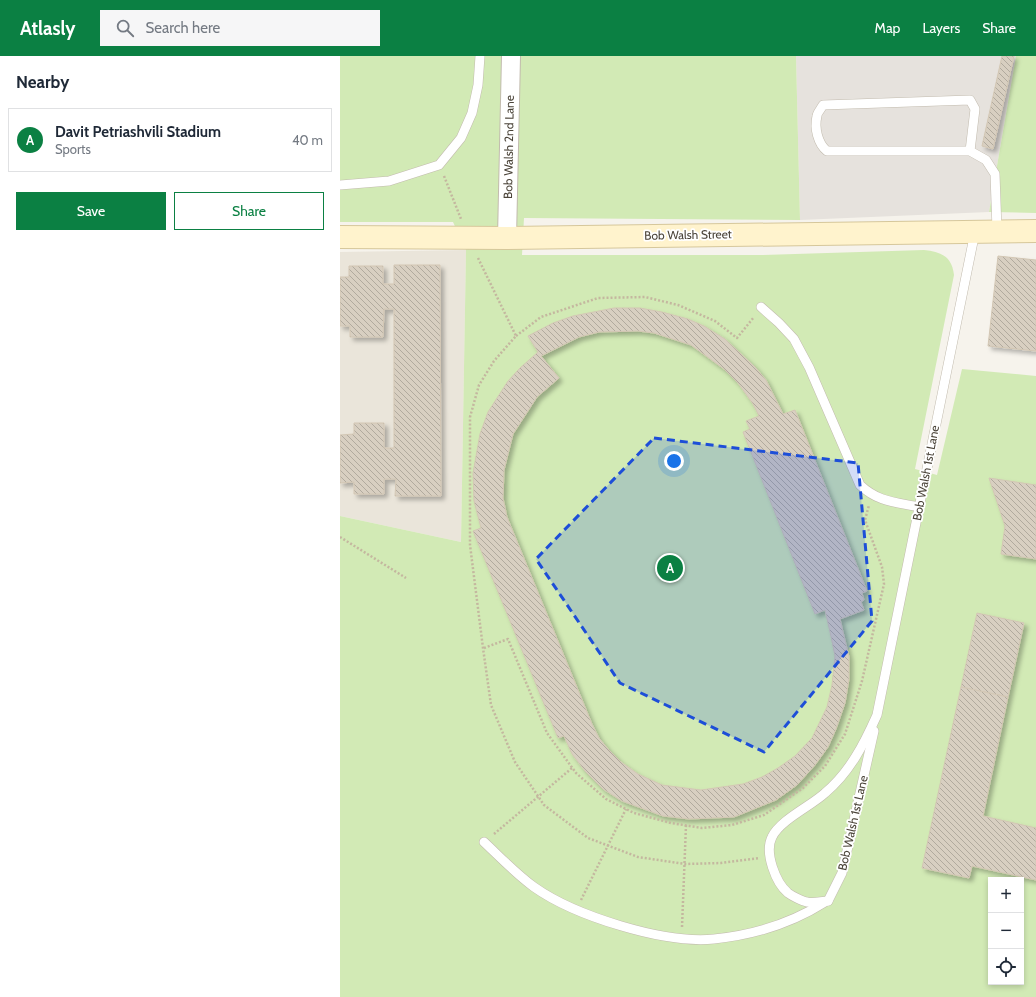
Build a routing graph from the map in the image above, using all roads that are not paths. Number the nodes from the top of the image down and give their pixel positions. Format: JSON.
{"nodes":[{"id":1,"x":480,"y":56,"type":"edge"},
{"id":2,"x":511,"y":56,"type":"edge"},
{"id":3,"x":970,"y":150,"type":"junction"},
{"id":4,"x":340,"y":185,"type":"edge"},
{"id":5,"x":997,"y":230,"type":"junction"},
{"id":6,"x":975,"y":231,"type":"junction"},
{"id":7,"x":1036,"y":231,"type":"edge"},
{"id":8,"x":340,"y":237,"type":"edge"},
{"id":9,"x":507,"y":238,"type":"junction"},
{"id":10,"x":761,"y":307,"type":"road end"},
{"id":11,"x":919,"y":506,"type":"junction"},
{"id":12,"x":877,"y":715,"type":"junction"},
{"id":13,"x":484,"y":842,"type":"road end"},
{"id":14,"x":828,"y":901,"type":"junction"}],
"edges":[{"from":1,"to":4,"type":"lane"},
{"from":2,"to":9,"type":"street","name":"Bob Walsh 2nd Lane"},
{"from":3,"to":3,"type":"lane"},
{"from":3,"to":5,"type":"lane"},
{"from":5,"to":6,"type":"street","name":"Bob Walsh Street"},
{"from":5,"to":7,"type":"street","name":"Bob Walsh Street"},
{"from":6,"to":9,"type":"street","name":"Bob Walsh Street"},
{"from":6,"to":11,"type":"lane","name":"Bob Walsh 1st Lane"},
{"from":8,"to":9,"type":"street","name":"Bob Walsh Street"},
{"from":10,"to":11,"type":"lane"},
{"from":11,"to":12,"type":"lane","name":"Bob Walsh 1st Lane"},
{"from":12,"to":14,"type":"lane","name":"Bob Walsh 1st Lane"},
{"from":12,"to":14,"type":"lane","name":"Bob Walsh 1st Lane"},
{"from":13,"to":14,"type":"lane"}]}
